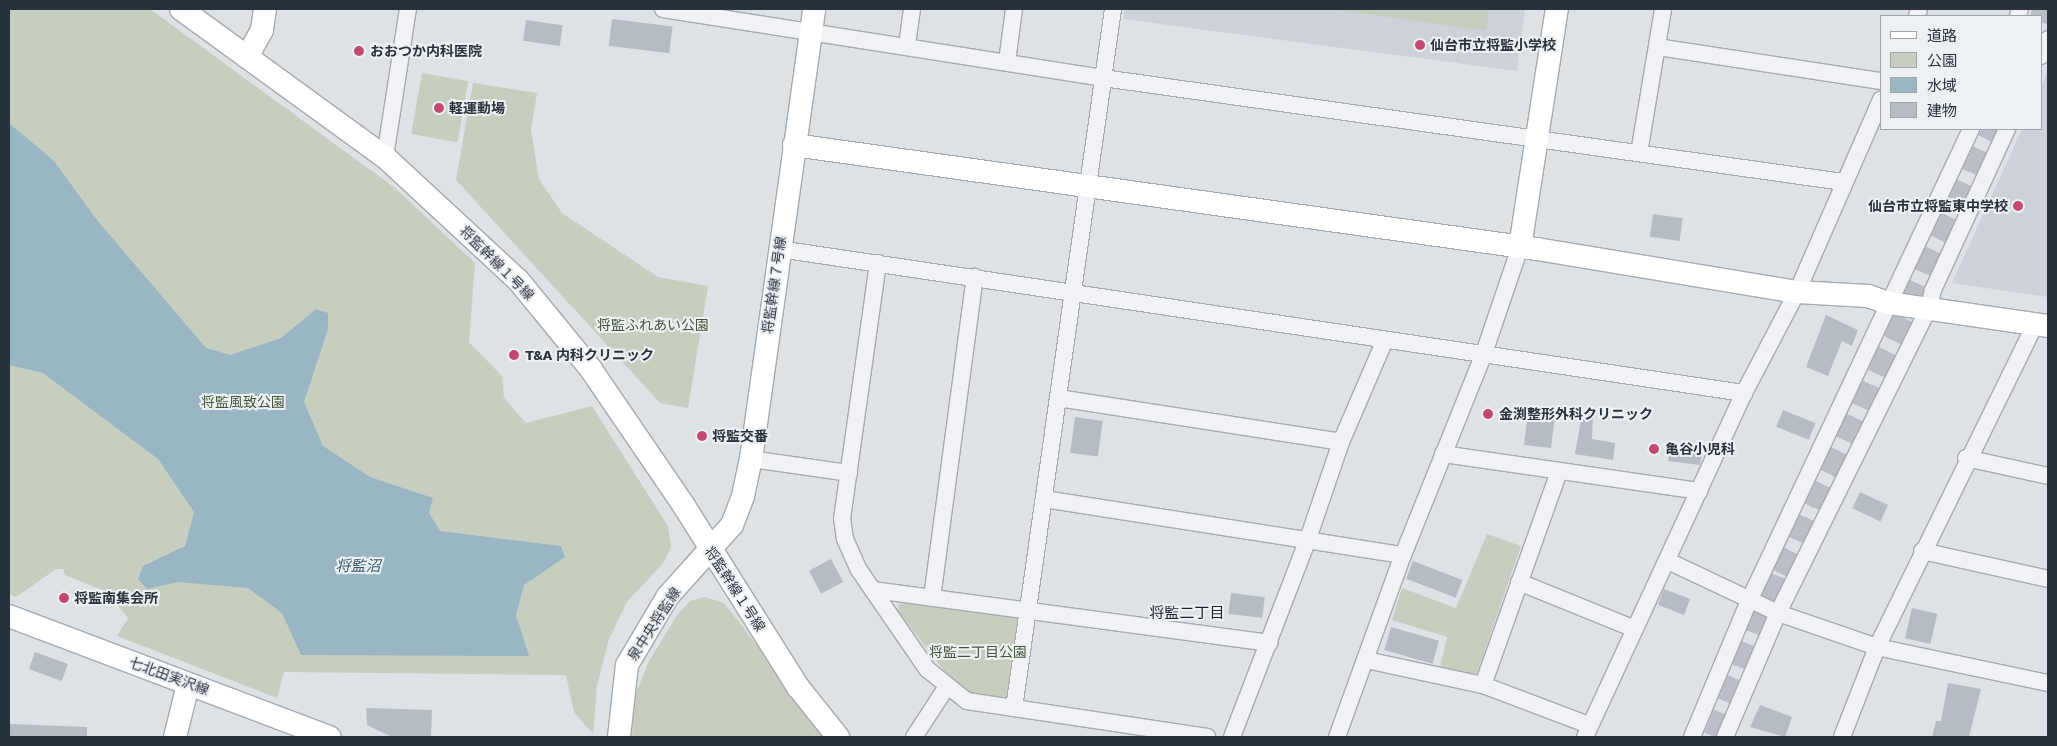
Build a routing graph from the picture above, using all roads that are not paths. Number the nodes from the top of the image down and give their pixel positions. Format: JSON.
{"nodes":[{"id":1,"x":182,"y":9,"type":"edge"},
{"id":2,"x":266,"y":9,"type":"edge"},
{"id":3,"x":408,"y":9,"type":"edge"},
{"id":4,"x":663,"y":9,"type":"edge"},
{"id":5,"x":912,"y":9,"type":"edge"},
{"id":6,"x":1014,"y":9,"type":"edge"},
{"id":7,"x":1113,"y":9,"type":"edge"},
{"id":8,"x":1557,"y":9,"type":"edge"},
{"id":9,"x":1663,"y":9,"type":"edge"},
{"id":10,"x":710,"y":12,"type":"edge"},
{"id":11,"x":812,"y":19,"type":"edge"},
{"id":12,"x":907,"y":45,"type":"junction"},
{"id":13,"x":1658,"y":47,"type":"junction"},
{"id":14,"x":247,"y":57,"type":"junction"},
{"id":15,"x":1007,"y":62,"type":"junction"},
{"id":16,"x":1103,"y":78,"type":"junction"},
{"id":17,"x":1880,"y":81,"type":"edge"},
{"id":18,"x":1880,"y":102,"type":"edge"},
{"id":19,"x":1970,"y":130,"type":"edge"},
{"id":20,"x":2007,"y":130,"type":"edge"},
{"id":21,"x":1538,"y":137,"type":"junction"},
{"id":22,"x":794,"y":145,"type":"junction"},
{"id":23,"x":1639,"y":153,"type":"junction"},
{"id":24,"x":385,"y":157,"type":"junction"},
{"id":25,"x":1843,"y":182,"type":"junction"},
{"id":26,"x":1088,"y":186,"type":"junction"},
{"id":27,"x":1520,"y":247,"type":"junction"},
{"id":28,"x":779,"y":249,"type":"junction"},
{"id":29,"x":878,"y":263,"type":"junction"},
{"id":30,"x":975,"y":277,"type":"junction"},
{"id":31,"x":1073,"y":292,"type":"junction"},
{"id":32,"x":1797,"y":292,"type":"junction"},
{"id":33,"x":1888,"y":303,"type":"junction"},
{"id":34,"x":1929,"y":307,"type":"junction"},
{"id":35,"x":2042,"y":325,"type":"edge"},
{"id":36,"x":1385,"y":340,"type":"junction"},
{"id":37,"x":1484,"y":353,"type":"junction"},
{"id":38,"x":1744,"y":393,"type":"junction"},
{"id":39,"x":1058,"y":398,"type":"junction"},
{"id":40,"x":1341,"y":442,"type":"junction"},
{"id":41,"x":1443,"y":454,"type":"junction"},
{"id":42,"x":1966,"y":458,"type":"junction"},
{"id":43,"x":751,"y":460,"type":"junction"},
{"id":44,"x":1559,"y":471,"type":"junction"},
{"id":45,"x":849,"y":472,"type":"junction"},
{"id":46,"x":2048,"y":476,"type":"edge"},
{"id":47,"x":1700,"y":491,"type":"junction"},
{"id":48,"x":1044,"y":499,"type":"junction"},
{"id":49,"x":1308,"y":539,"type":"junction"},
{"id":50,"x":709,"y":551,"type":"junction"},
{"id":51,"x":1922,"y":551,"type":"junction"},
{"id":52,"x":1404,"y":555,"type":"junction"},
{"id":53,"x":1668,"y":561,"type":"junction"},
{"id":54,"x":2048,"y":579,"type":"edge"},
{"id":55,"x":1519,"y":582,"type":"junction"},
{"id":56,"x":873,"y":590,"type":"junction"},
{"id":57,"x":932,"y":598,"type":"junction"},
{"id":58,"x":1749,"y":601,"type":"junction"},
{"id":59,"x":1028,"y":610,"type":"junction"},
{"id":60,"x":1778,"y":613,"type":"junction"},
{"id":61,"x":9,"y":616,"type":"edge"},
{"id":62,"x":1635,"y":629,"type":"junction"},
{"id":63,"x":1269,"y":643,"type":"junction"},
{"id":64,"x":1877,"y":647,"type":"junction"},
{"id":65,"x":1366,"y":660,"type":"junction"},
{"id":66,"x":2048,"y":683,"type":"edge"},
{"id":67,"x":188,"y":684,"type":"junction"},
{"id":68,"x":1482,"y":685,"type":"junction"},
{"id":69,"x":946,"y":688,"type":"junction"},
{"id":70,"x":1014,"y":708,"type":"junction"},
{"id":71,"x":1587,"y":731,"type":"edge"},
{"id":72,"x":175,"y":737,"type":"edge"},
{"id":73,"x":330,"y":737,"type":"edge"},
{"id":74,"x":619,"y":737,"type":"edge"},
{"id":75,"x":838,"y":737,"type":"edge"},
{"id":76,"x":914,"y":737,"type":"edge"},
{"id":77,"x":1207,"y":737,"type":"edge"},
{"id":78,"x":1232,"y":737,"type":"edge"},
{"id":79,"x":1337,"y":737,"type":"edge"},
{"id":80,"x":1692,"y":737,"type":"edge"},
{"id":81,"x":1725,"y":737,"type":"edge"},
{"id":82,"x":1842,"y":737,"type":"edge"}],
"edges":[{"from":1,"to":14,"type":"street","name":"将監幹線１号線"},
{"from":2,"to":14,"type":"street"},
{"from":3,"to":24,"type":"street"},
{"from":4,"to":10,"type":"street"},
{"from":5,"to":12,"type":"street"},
{"from":6,"to":15,"type":"street"},
{"from":7,"to":16,"type":"street"},
{"from":8,"to":21,"type":"street"},
{"from":9,"to":13,"type":"street"},
{"from":10,"to":11,"type":"street"},
{"from":11,"to":12,"type":"street"},
{"from":11,"to":22,"type":"street","name":"将監幹線７号線"},
{"from":12,"to":15,"type":"street"},
{"from":13,"to":17,"type":"street"},
{"from":13,"to":23,"type":"street"},
{"from":14,"to":24,"type":"street","name":"将監幹線１号線"},
{"from":15,"to":16,"type":"street"},
{"from":16,"to":21,"type":"street"},
{"from":16,"to":26,"type":"street"},
{"from":18,"to":25,"type":"street"},
{"from":19,"to":33,"type":"street"},
{"from":20,"to":34,"type":"street"},
{"from":21,"to":23,"type":"street"},
{"from":21,"to":27,"type":"street"},
{"from":22,"to":26,"type":"street"},
{"from":22,"to":28,"type":"street","name":"将監幹線７号線"},
{"from":23,"to":25,"type":"street"},
{"from":24,"to":50,"type":"street","name":"将監幹線１号線"},
{"from":25,"to":32,"type":"street"},
{"from":26,"to":27,"type":"street"},
{"from":26,"to":31,"type":"street"},
{"from":27,"to":32,"type":"street"},
{"from":27,"to":37,"type":"street"},
{"from":28,"to":29,"type":"street"},
{"from":28,"to":43,"type":"street","name":"将監幹線７号線"},
{"from":29,"to":30,"type":"street"},
{"from":29,"to":45,"type":"street"},
{"from":30,"to":31,"type":"street"},
{"from":30,"to":57,"type":"street"},
{"from":31,"to":36,"type":"street"},
{"from":31,"to":39,"type":"street"},
{"from":32,"to":33,"type":"street"},
{"from":32,"to":38,"type":"street"},
{"from":33,"to":34,"type":"street"},
{"from":33,"to":58,"type":"street"},
{"from":34,"to":35,"type":"street"},
{"from":34,"to":60,"type":"street"},
{"from":35,"to":42,"type":"street"},
{"from":36,"to":37,"type":"street"},
{"from":36,"to":40,"type":"street"},
{"from":37,"to":38,"type":"street"},
{"from":37,"to":41,"type":"street"},
{"from":38,"to":47,"type":"street"},
{"from":39,"to":40,"type":"street"},
{"from":39,"to":48,"type":"street"},
{"from":40,"to":49,"type":"street"},
{"from":41,"to":44,"type":"street"},
{"from":41,"to":52,"type":"street"},
{"from":42,"to":46,"type":"street"},
{"from":42,"to":51,"type":"street"},
{"from":43,"to":45,"type":"street"},
{"from":43,"to":50,"type":"street","name":"将監幹線７号線"},
{"from":44,"to":47,"type":"street"},
{"from":44,"to":55,"type":"street"},
{"from":45,"to":56,"type":"street"},
{"from":47,"to":53,"type":"street"},
{"from":48,"to":49,"type":"street"},
{"from":48,"to":59,"type":"street"},
{"from":49,"to":52,"type":"street"},
{"from":49,"to":63,"type":"street"},
{"from":50,"to":74,"type":"street","name":"泉中央将監線"},
{"from":50,"to":75,"type":"street","name":"将監幹線１号線"},
{"from":51,"to":54,"type":"street"},
{"from":51,"to":64,"type":"street"},
{"from":52,"to":65,"type":"street"},
{"from":53,"to":58,"type":"street"},
{"from":53,"to":62,"type":"street"},
{"from":55,"to":62,"type":"street"},
{"from":55,"to":68,"type":"street"},
{"from":56,"to":57,"type":"street"},
{"from":56,"to":69,"type":"street"},
{"from":57,"to":59,"type":"street"},
{"from":58,"to":60,"type":"street"},
{"from":58,"to":80,"type":"street"},
{"from":59,"to":63,"type":"street"},
{"from":59,"to":70,"type":"street"},
{"from":60,"to":64,"type":"street"},
{"from":60,"to":81,"type":"street"},
{"from":61,"to":67,"type":"street","name":"七北田実沢線"},
{"from":62,"to":71,"type":"street"},
{"from":63,"to":78,"type":"street"},
{"from":64,"to":66,"type":"street"},
{"from":64,"to":82,"type":"street"},
{"from":65,"to":68,"type":"street"},
{"from":65,"to":79,"type":"street"},
{"from":67,"to":72,"type":"street"},
{"from":67,"to":73,"type":"street","name":"七北田実沢線"},
{"from":68,"to":71,"type":"street"},
{"from":69,"to":70,"type":"street"},
{"from":69,"to":76,"type":"street"},
{"from":70,"to":77,"type":"street"}]}
